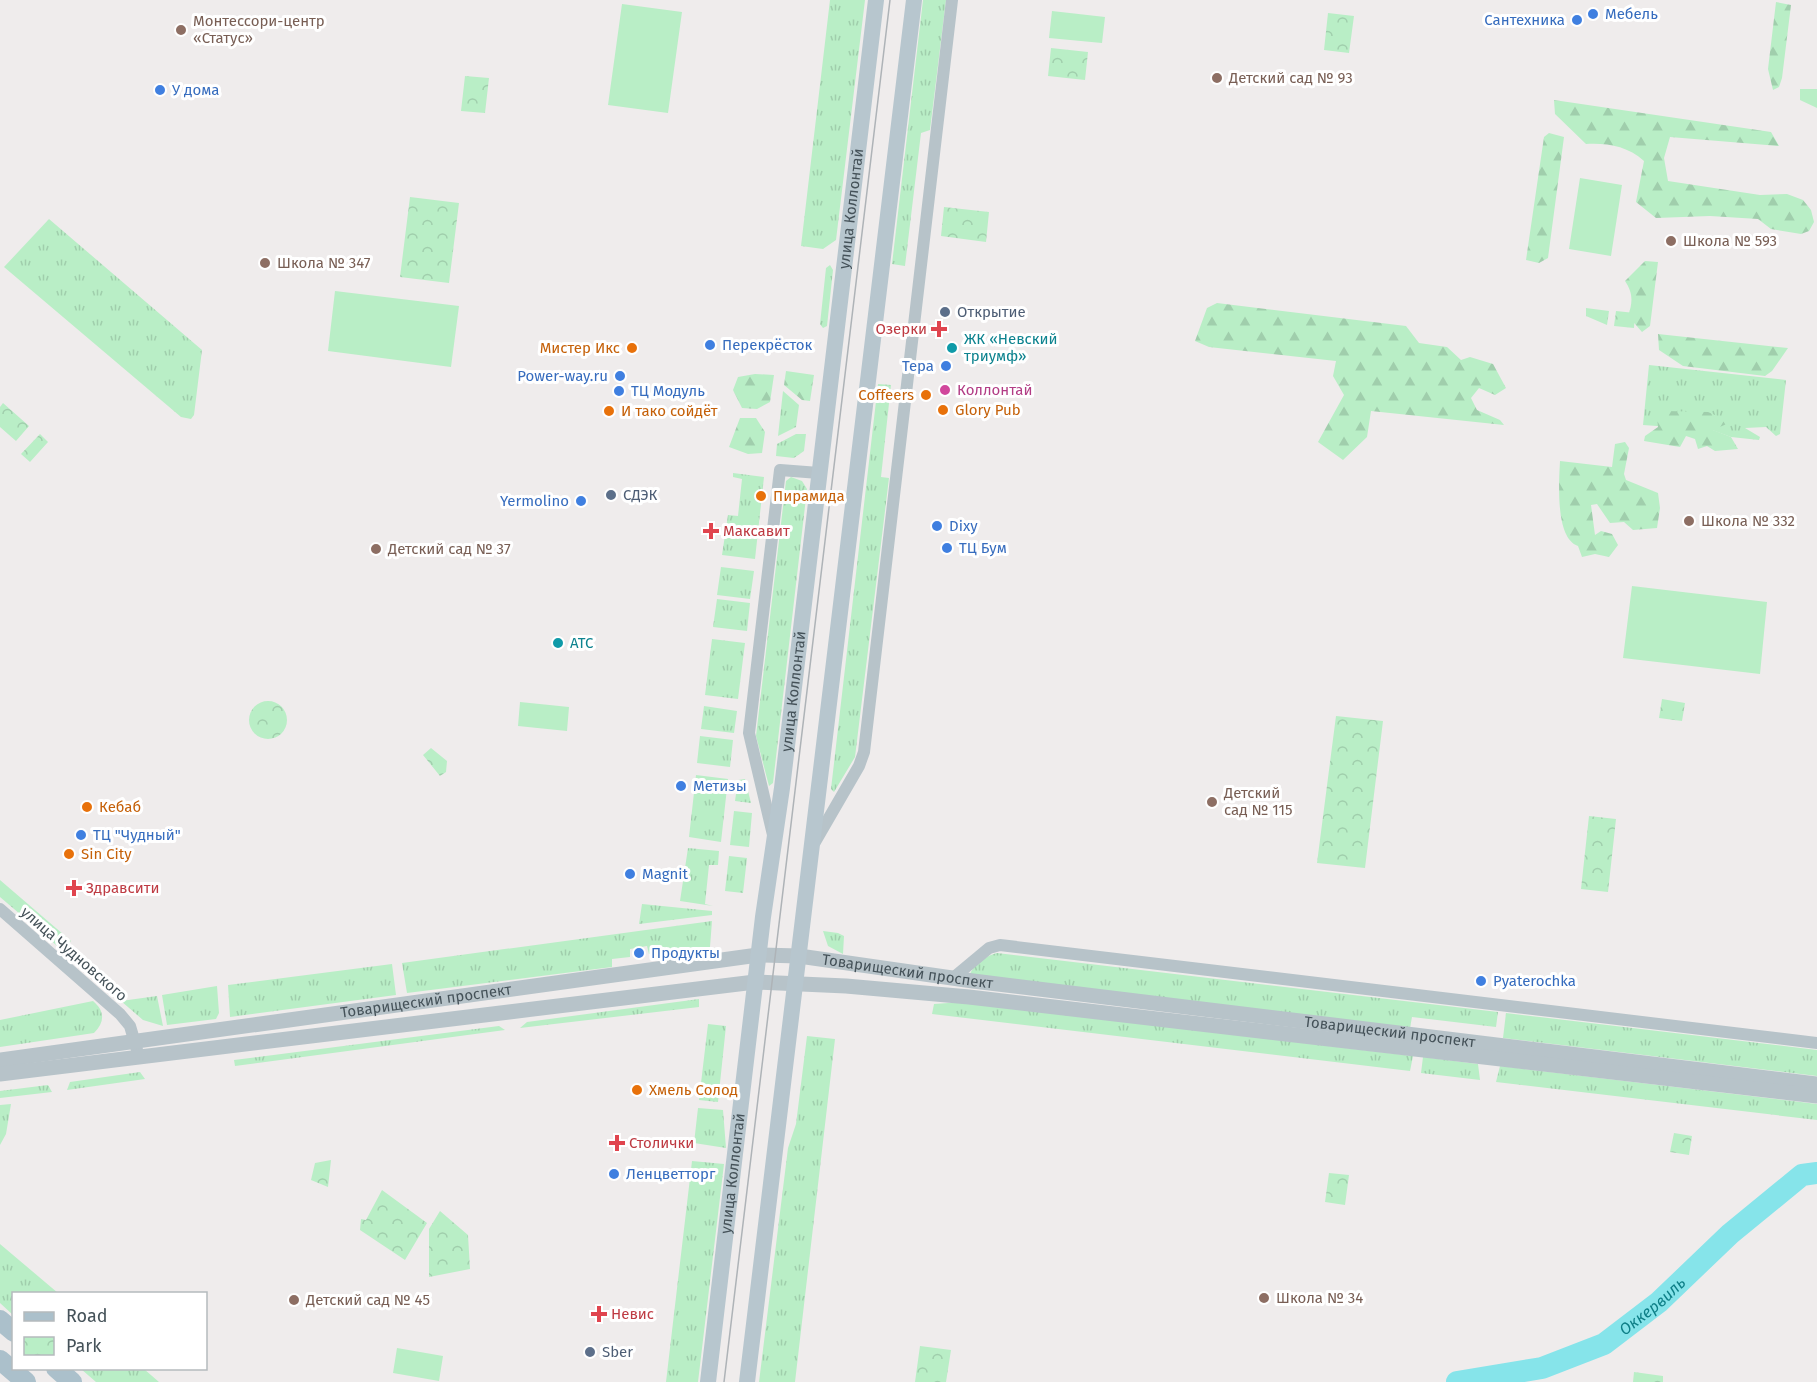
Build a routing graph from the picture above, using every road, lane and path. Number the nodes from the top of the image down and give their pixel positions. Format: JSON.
{"nodes":[{"id":1,"x":876,"y":0,"type":"edge"},
{"id":2,"x":914,"y":0,"type":"edge"},
{"id":3,"x":952,"y":0,"type":"edge"},
{"id":4,"x":819,"y":473,"type":"junction"},
{"id":5,"x":773,"y":836,"type":"junction"},
{"id":6,"x":812,"y":845,"type":"junction"},
{"id":7,"x":0,"y":909,"type":"edge"},
{"id":8,"x":758,"y":955,"type":"junction"},
{"id":9,"x":799,"y":956,"type":"junction"},
{"id":10,"x":953,"y":978,"type":"junction"},
{"id":11,"x":755,"y":982,"type":"junction"},
{"id":12,"x":796,"y":984,"type":"junction"},
{"id":13,"x":135,"y":1040,"type":"junction"},
{"id":14,"x":1817,"y":1043,"type":"edge"},
{"id":15,"x":138,"y":1057,"type":"junction"},
{"id":16,"x":0,"y":1060,"type":"edge"},
{"id":17,"x":0,"y":1074,"type":"edge"},
{"id":18,"x":1817,"y":1084,"type":"edge"},
{"id":19,"x":1817,"y":1096,"type":"edge"},
{"id":20,"x":0,"y":1320,"type":"edge"},
{"id":21,"x":12,"y":1330,"type":"edge"},
{"id":22,"x":0,"y":1360,"type":"edge"},
{"id":23,"x":58,"y":1370,"type":"edge"},
{"id":24,"x":26,"y":1382,"type":"edge"},
{"id":25,"x":72,"y":1382,"type":"edge"},
{"id":26,"x":708,"y":1382,"type":"edge"},
{"id":27,"x":747,"y":1382,"type":"edge"}],
"edges":[{"from":1,"to":4,"type":"main road","name":"улица Коллонтай"},
{"from":2,"to":6,"type":"main road"},
{"from":3,"to":6,"type":"street"},
{"from":4,"to":5,"type":"main road","name":"улица Коллонтай"},
{"from":4,"to":5,"type":"street"},
{"from":5,"to":8,"type":"main road","name":"улица Коллонтай"},
{"from":6,"to":9,"type":"main road"},
{"from":7,"to":13,"type":"street","name":"улица Чудновского"},
{"from":8,"to":9,"type":"street","name":"Товарищеский проспект"},
{"from":8,"to":11,"type":"main road","name":"улица Коллонтай"},
{"from":8,"to":13,"type":"street","name":"Товарищеский проспект"},
{"from":9,"to":10,"type":"street","name":"Товарищеский проспект"},
{"from":9,"to":12,"type":"main road"},
{"from":10,"to":14,"type":"street"},
{"from":10,"to":18,"type":"street","name":"Товарищеский проспект"},
{"from":11,"to":12,"type":"street","name":"Товарищеский проспект"},
{"from":11,"to":15,"type":"street","name":"Товарищеский проспект"},
{"from":11,"to":26,"type":"main road","name":"улица Коллонтай"},
{"from":12,"to":19,"type":"street","name":"Товарищеский проспект"},
{"from":12,"to":27,"type":"main road"},
{"from":13,"to":15,"type":"street","name":"улица Чудновского"},
{"from":13,"to":16,"type":"street","name":"Товарищеский проспект"},
{"from":15,"to":17,"type":"street","name":"Товарищеский проспект"},
{"from":20,"to":21,"type":"main road"},
{"from":22,"to":24,"type":"main road"},
{"from":23,"to":25,"type":"main road"}]}
